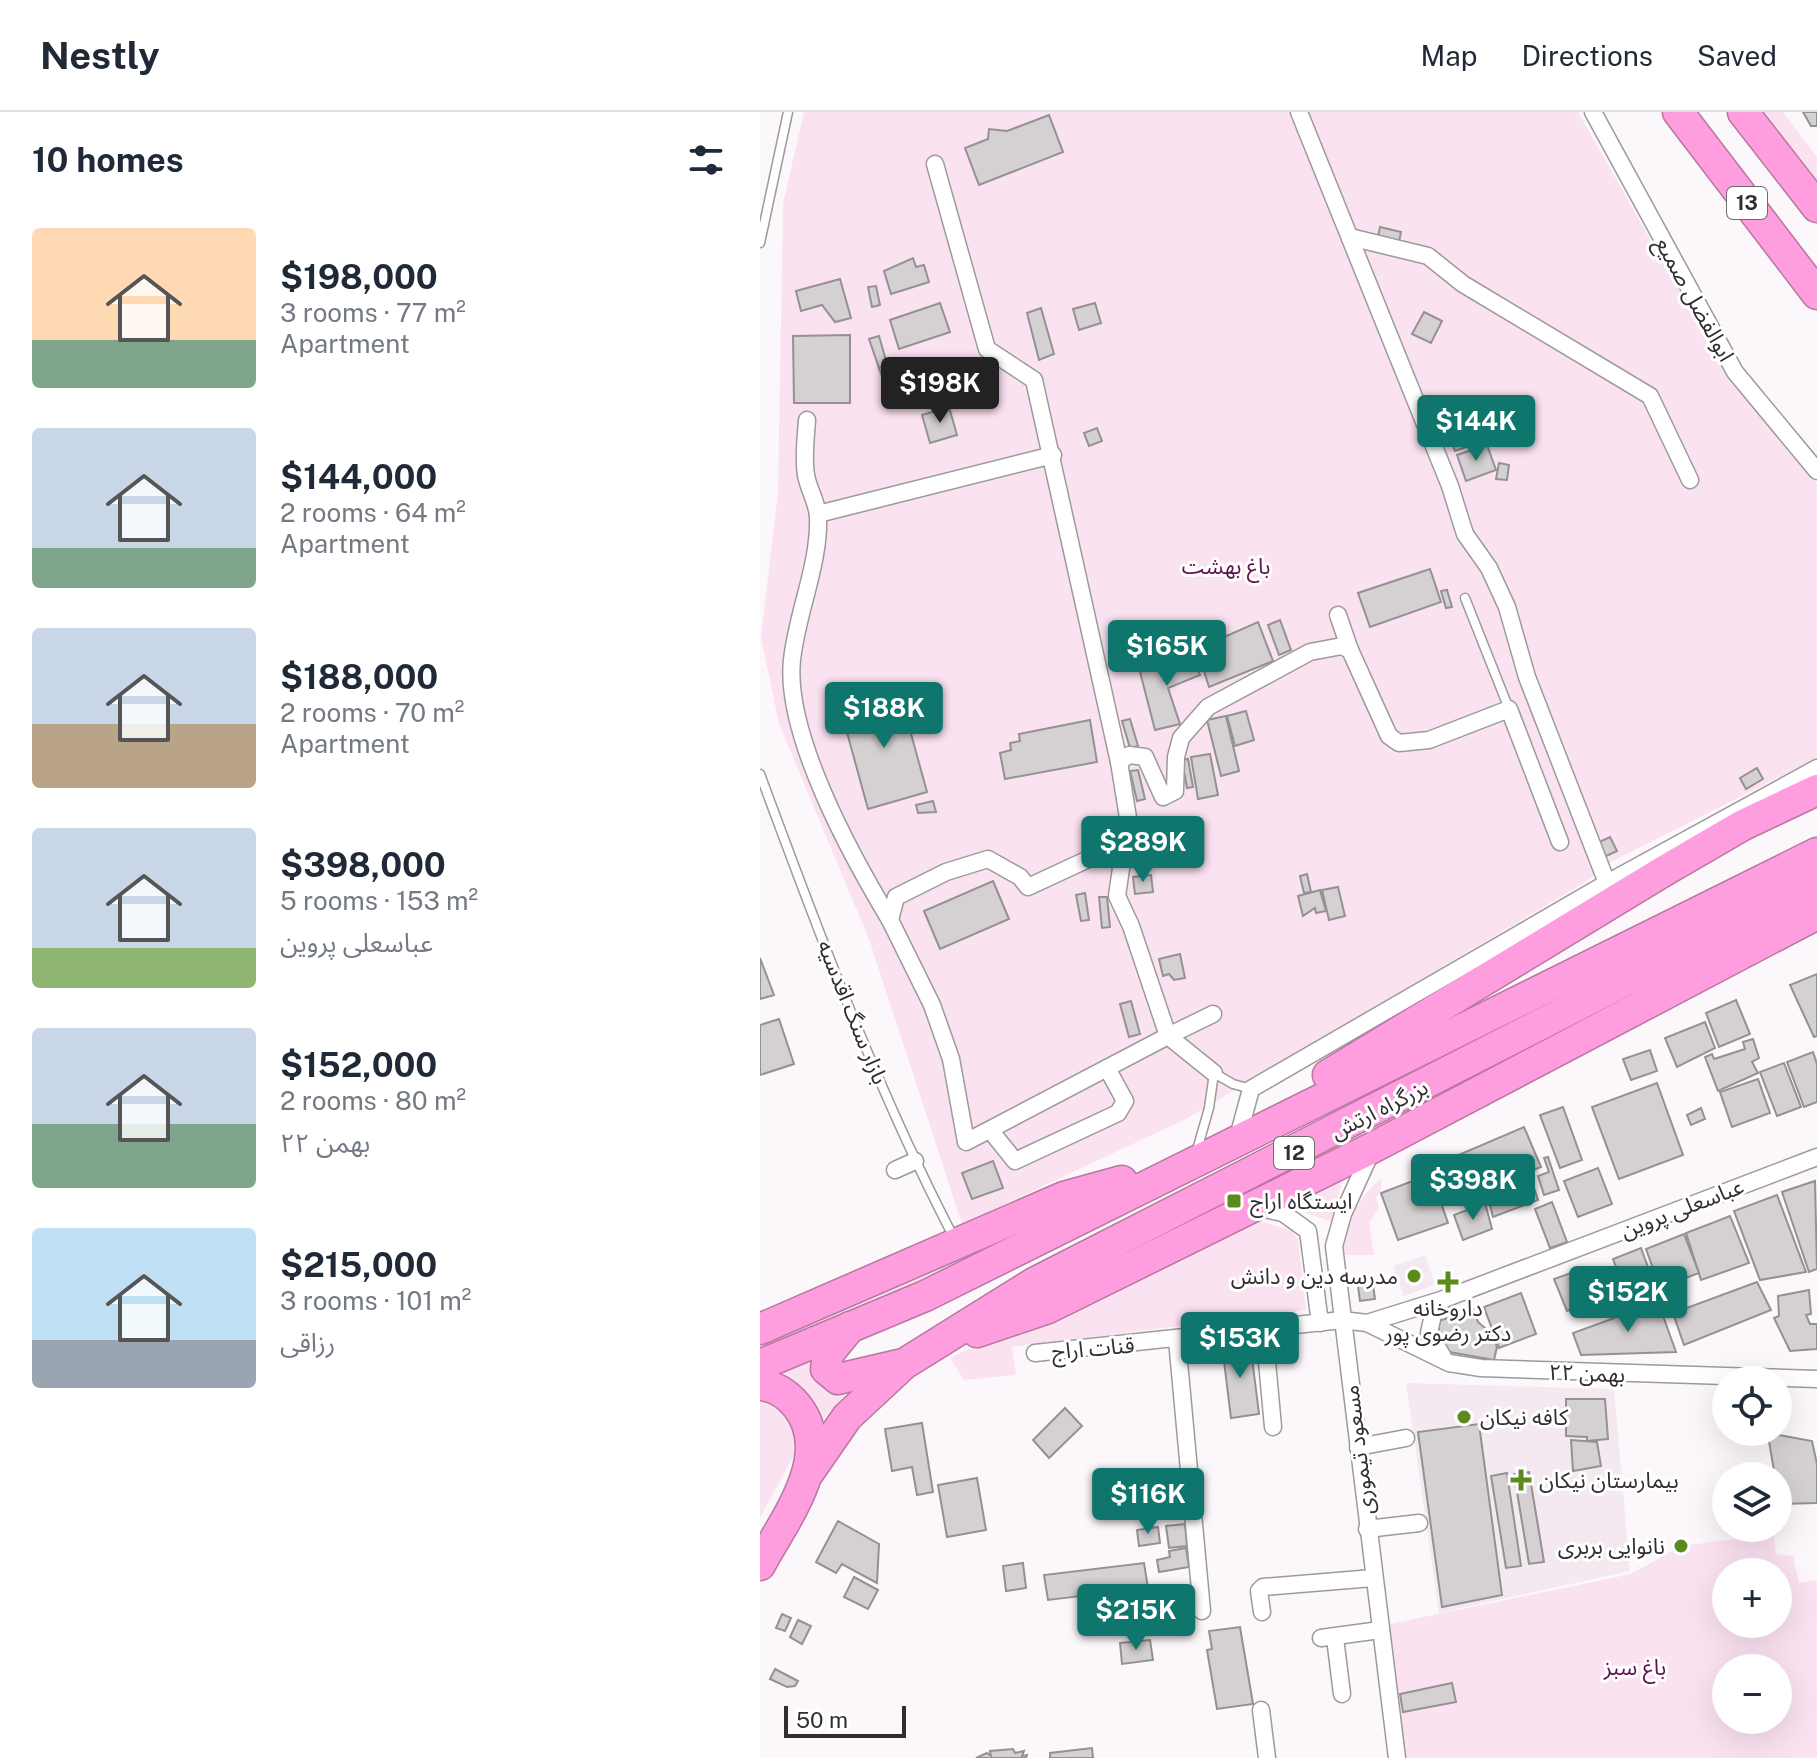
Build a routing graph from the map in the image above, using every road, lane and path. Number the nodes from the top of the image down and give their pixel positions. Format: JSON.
{"nodes":[{"id":1,"x":788,"y":112,"type":"edge"},
{"id":2,"x":1299,"y":112,"type":"edge"},
{"id":3,"x":1593,"y":112,"type":"edge"},
{"id":4,"x":1678,"y":112,"type":"edge"},
{"id":5,"x":1743,"y":112,"type":"edge"},
{"id":6,"x":935,"y":164,"type":"dead end"},
{"id":7,"x":1817,"y":207,"type":"edge"},
{"id":8,"x":1350,"y":237,"type":"junction"},
{"id":9,"x":760,"y":243,"type":"edge"},
{"id":10,"x":1817,"y":294,"type":"edge"},
{"id":11,"x":807,"y":420,"type":"dead end"},
{"id":12,"x":1053,"y":455,"type":"junction"},
{"id":13,"x":1817,"y":471,"type":"edge"},
{"id":14,"x":1690,"y":480,"type":"dead end"},
{"id":15,"x":818,"y":514,"type":"junction"},
{"id":16,"x":1465,"y":598,"type":"dead end"},
{"id":17,"x":1338,"y":615,"type":"dead end"},
{"id":18,"x":1350,"y":650,"type":"junction"},
{"id":19,"x":1509,"y":709,"type":"junction"},
{"id":20,"x":1119,"y":762,"type":"junction"},
{"id":21,"x":1817,"y":768,"type":"edge"},
{"id":22,"x":760,"y":774,"type":"edge"},
{"id":23,"x":1817,"y":790,"type":"edge"},
{"id":24,"x":1817,"y":832,"type":"edge"},
{"id":25,"x":1560,"y":842,"type":"dead end"},
{"id":26,"x":1124,"y":848,"type":"junction"},
{"id":27,"x":1817,"y":853,"type":"edge"},
{"id":28,"x":1607,"y":883,"type":"junction"},
{"id":29,"x":1817,"y":883,"type":"edge"},
{"id":30,"x":1817,"y":914,"type":"edge"},
{"id":31,"x":890,"y":920,"type":"junction"},
{"id":32,"x":1817,"y":931,"type":"edge"},
{"id":33,"x":1633,"y":942,"type":"junction"},
{"id":34,"x":1685,"y":986,"type":"junction"},
{"id":35,"x":1213,"y":1014,"type":"dead end"},
{"id":36,"x":1168,"y":1036,"type":"junction"},
{"id":37,"x":1107,"y":1068,"type":"junction"},
{"id":38,"x":1214,"y":1073,"type":"junction"},
{"id":39,"x":1251,"y":1089,"type":"junction"},
{"id":40,"x":1402,"y":1098,"type":"junction"},
{"id":41,"x":1463,"y":1102,"type":"junction"},
{"id":42,"x":990,"y":1130,"type":"junction"},
{"id":43,"x":1238,"y":1137,"type":"junction"},
{"id":44,"x":1372,"y":1148,"type":"junction"},
{"id":45,"x":1817,"y":1157,"type":"edge"},
{"id":46,"x":915,"y":1161,"type":"junction"},
{"id":47,"x":1183,"y":1165,"type":"junction"},
{"id":48,"x":895,"y":1170,"type":"dead end"},
{"id":49,"x":1254,"y":1206,"type":"junction"},
{"id":50,"x":957,"y":1244,"type":"junction"},
{"id":51,"x":1444,"y":1299,"type":"junction"},
{"id":52,"x":1342,"y":1320,"type":"junction"},
{"id":53,"x":1320,"y":1323,"type":"junction"},
{"id":54,"x":1367,"y":1323,"type":"junction"},
{"id":55,"x":852,"y":1326,"type":"junction"},
{"id":56,"x":760,"y":1329,"type":"edge"},
{"id":57,"x":1264,"y":1329,"type":"junction"},
{"id":58,"x":1177,"y":1340,"type":"junction"},
{"id":59,"x":929,"y":1347,"type":"junction"},
{"id":60,"x":1035,"y":1353,"type":"dead end"},
{"id":61,"x":1449,"y":1363,"type":"junction"},
{"id":62,"x":904,"y":1364,"type":"junction"},
{"id":63,"x":760,"y":1365,"type":"edge"},
{"id":64,"x":1817,"y":1379,"type":"edge"},
{"id":65,"x":760,"y":1385,"type":"edge"},
{"id":66,"x":1273,"y":1427,"type":"dead end"},
{"id":67,"x":1406,"y":1438,"type":"dead end"},
{"id":68,"x":1358,"y":1447,"type":"junction"},
{"id":69,"x":809,"y":1472,"type":"junction"},
{"id":70,"x":1419,"y":1523,"type":"dead end"},
{"id":71,"x":1367,"y":1529,"type":"junction"},
{"id":72,"x":760,"y":1565,"type":"edge"},
{"id":73,"x":1373,"y":1578,"type":"junction"},
{"id":74,"x":1202,"y":1611,"type":"dead end"},
{"id":75,"x":1262,"y":1612,"type":"dead end"},
{"id":76,"x":1380,"y":1630,"type":"junction"},
{"id":77,"x":1342,"y":1694,"type":"dead end"},
{"id":78,"x":1261,"y":1710,"type":"dead end"},
{"id":79,"x":1267,"y":1758,"type":"edge"},
{"id":80,"x":1397,"y":1758,"type":"edge"}],
"edges":[{"from":1,"to":9,"type":"lane"},
{"from":2,"to":8,"type":"street"},
{"from":3,"to":13,"type":"street","name":"ابوالفضل صمیع"},
{"from":4,"to":10,"type":"highway","number":"13"},
{"from":5,"to":7,"type":"highway","number":"13"},
{"from":6,"to":12,"type":"street"},
{"from":8,"to":14,"type":"street"},
{"from":8,"to":28,"type":"street"},
{"from":11,"to":15,"type":"street"},
{"from":12,"to":15,"type":"street"},
{"from":12,"to":20,"type":"street"},
{"from":15,"to":31,"type":"street"},
{"from":16,"to":19,"type":"lane"},
{"from":17,"to":18,"type":"street"},
{"from":18,"to":19,"type":"street"},
{"from":18,"to":20,"type":"street"},
{"from":19,"to":25,"type":"street"},
{"from":20,"to":26,"type":"street"},
{"from":21,"to":28,"type":"street"},
{"from":22,"to":46,"type":"lane","name":"بازار سنگ اقدسیه"},
{"from":23,"to":43,"type":"highway"},
{"from":24,"to":33,"type":"highway"},
{"from":26,"to":31,"type":"street"},
{"from":26,"to":36,"type":"street"},
{"from":27,"to":33,"type":"highway","name":"بزرگراه ارتش","number":"12"},
{"from":28,"to":39,"type":"street"},
{"from":29,"to":40,"type":"highway","name":"بزرگراه ارتش","number":"12"},
{"from":30,"to":34,"type":"highway"},
{"from":31,"to":42,"type":"street"},
{"from":32,"to":34,"type":"highway"},
{"from":33,"to":43,"type":"highway","name":"بزرگراه ارتش","number":"12"},
{"from":34,"to":41,"type":"highway"},
{"from":35,"to":36,"type":"street"},
{"from":36,"to":37,"type":"street"},
{"from":36,"to":38,"type":"street"},
{"from":37,"to":42,"type":"street"},
{"from":37,"to":42,"type":"street"},
{"from":38,"to":39,"type":"lane"},
{"from":38,"to":47,"type":"lane"},
{"from":39,"to":43,"type":"street"},
{"from":40,"to":41,"type":"highway"},
{"from":40,"to":44,"type":"highway"},
{"from":40,"to":59,"type":"highway","name":"بزرگراه ارتش","number":"12"},
{"from":41,"to":44,"type":"highway"},
{"from":43,"to":47,"type":"highway","name":"بزرگراه ارتش","number":"12"},
{"from":44,"to":49,"type":"highway"},
{"from":44,"to":52,"type":"street","name":"مسعود تیموری"},
{"from":45,"to":51,"type":"street","name":"عباسعلی پروین"},
{"from":46,"to":48,"type":"street"},
{"from":46,"to":50,"type":"lane","name":"بازار سنگ اقدسیه"},
{"from":47,"to":50,"type":"highway"},
{"from":47,"to":55,"type":"highway","name":"بزرگراه ارتش","number":"12"},
{"from":49,"to":53,"type":"street"},
{"from":49,"to":59,"type":"highway"},
{"from":50,"to":56,"type":"highway"},
{"from":51,"to":54,"type":"street","name":"عباسعلی پروین"},
{"from":51,"to":61,"type":"street"},
{"from":52,"to":53,"type":"street","name":"قنات اراج"},
{"from":52,"to":54,"type":"street","name":"قنات اراج"},
{"from":52,"to":68,"type":"street","name":"مسعود تیموری"},
{"from":53,"to":57,"type":"street","name":"قنات اراج"},
{"from":54,"to":61,"type":"street","name":"۲۲ بهمن"},
{"from":55,"to":62,"type":"highway"},
{"from":55,"to":63,"type":"highway","name":"بزرگراه ارتش","number":"12"},
{"from":57,"to":58,"type":"street","name":"قنات اراج"},
{"from":57,"to":66,"type":"street"},
{"from":58,"to":60,"type":"street","name":"قنات اراج"},
{"from":58,"to":74,"type":"street"},
{"from":59,"to":62,"type":"highway","name":"بزرگراه ارتش","number":"12"},
{"from":61,"to":64,"type":"street","name":"۲۲ بهمن"},
{"from":62,"to":69,"type":"highway","name":"بزرگراه ارتش","number":"12"},
{"from":65,"to":69,"type":"highway"},
{"from":67,"to":68,"type":"street"},
{"from":68,"to":71,"type":"street","name":"مسعود تیموری"},
{"from":69,"to":72,"type":"highway","name":"بزرگراه ارتش"},
{"from":70,"to":71,"type":"street"},
{"from":71,"to":73,"type":"street","name":"مسعود تیموری"},
{"from":73,"to":75,"type":"street"},
{"from":73,"to":76,"type":"street","name":"مسعود تیموری"},
{"from":76,"to":77,"type":"street"},
{"from":76,"to":80,"type":"street","name":"مسعود تیموری"},
{"from":78,"to":79,"type":"street"}]}
